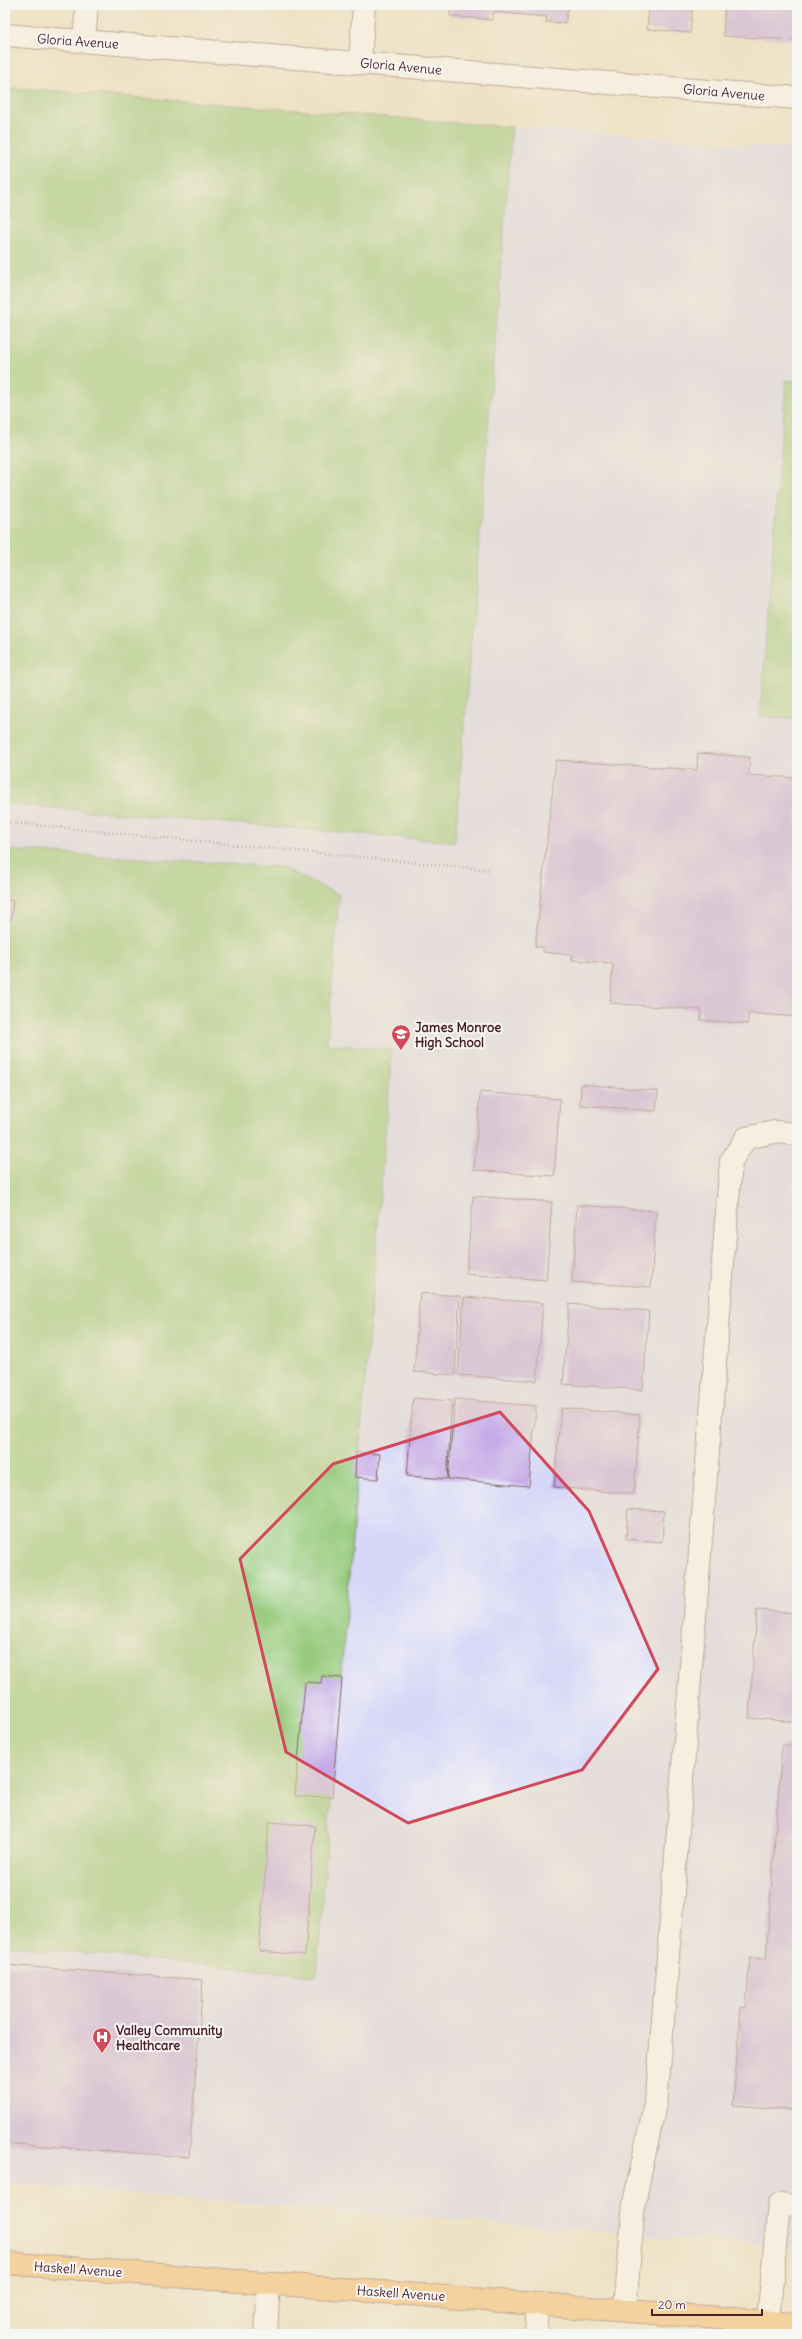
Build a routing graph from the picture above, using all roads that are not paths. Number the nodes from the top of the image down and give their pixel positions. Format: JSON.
{"nodes":[{"id":1,"x":87,"y":5,"type":"edge"},
{"id":2,"x":364,"y":5,"type":"edge"},
{"id":3,"x":5,"y":35,"type":"edge"},
{"id":4,"x":84,"y":42,"type":"junction"},
{"id":5,"x":360,"y":62,"type":"junction"},
{"id":6,"x":797,"y":98,"type":"edge"},
{"id":7,"x":797,"y":1134,"type":"edge"},
{"id":8,"x":797,"y":2206,"type":"edge"},
{"id":9,"x":5,"y":2263,"type":"edge"},
{"id":10,"x":269,"y":2283,"type":"junction"},
{"id":11,"x":538,"y":2304,"type":"junction"},
{"id":12,"x":625,"y":2309,"type":"junction"},
{"id":13,"x":768,"y":2321,"type":"junction"},
{"id":14,"x":797,"y":2324,"type":"edge"},
{"id":15,"x":266,"y":2334,"type":"edge"},
{"id":16,"x":536,"y":2334,"type":"edge"}],
"edges":[{"from":1,"to":4,"type":"street"},
{"from":2,"to":5,"type":"street"},
{"from":3,"to":4,"type":"street","name":"Gloria Avenue"},
{"from":4,"to":5,"type":"street","name":"Gloria Avenue"},
{"from":5,"to":6,"type":"street","name":"Gloria Avenue"},
{"from":7,"to":12,"type":"street"},
{"from":8,"to":13,"type":"street"},
{"from":9,"to":10,"type":"main road","name":"Haskell Avenue"},
{"from":10,"to":11,"type":"main road","name":"Haskell Avenue"},
{"from":10,"to":15,"type":"street"},
{"from":11,"to":12,"type":"main road","name":"Haskell Avenue"},
{"from":11,"to":16,"type":"street"},
{"from":12,"to":13,"type":"main road","name":"Haskell Avenue"},
{"from":13,"to":14,"type":"main road","name":"Haskell Avenue"}]}
